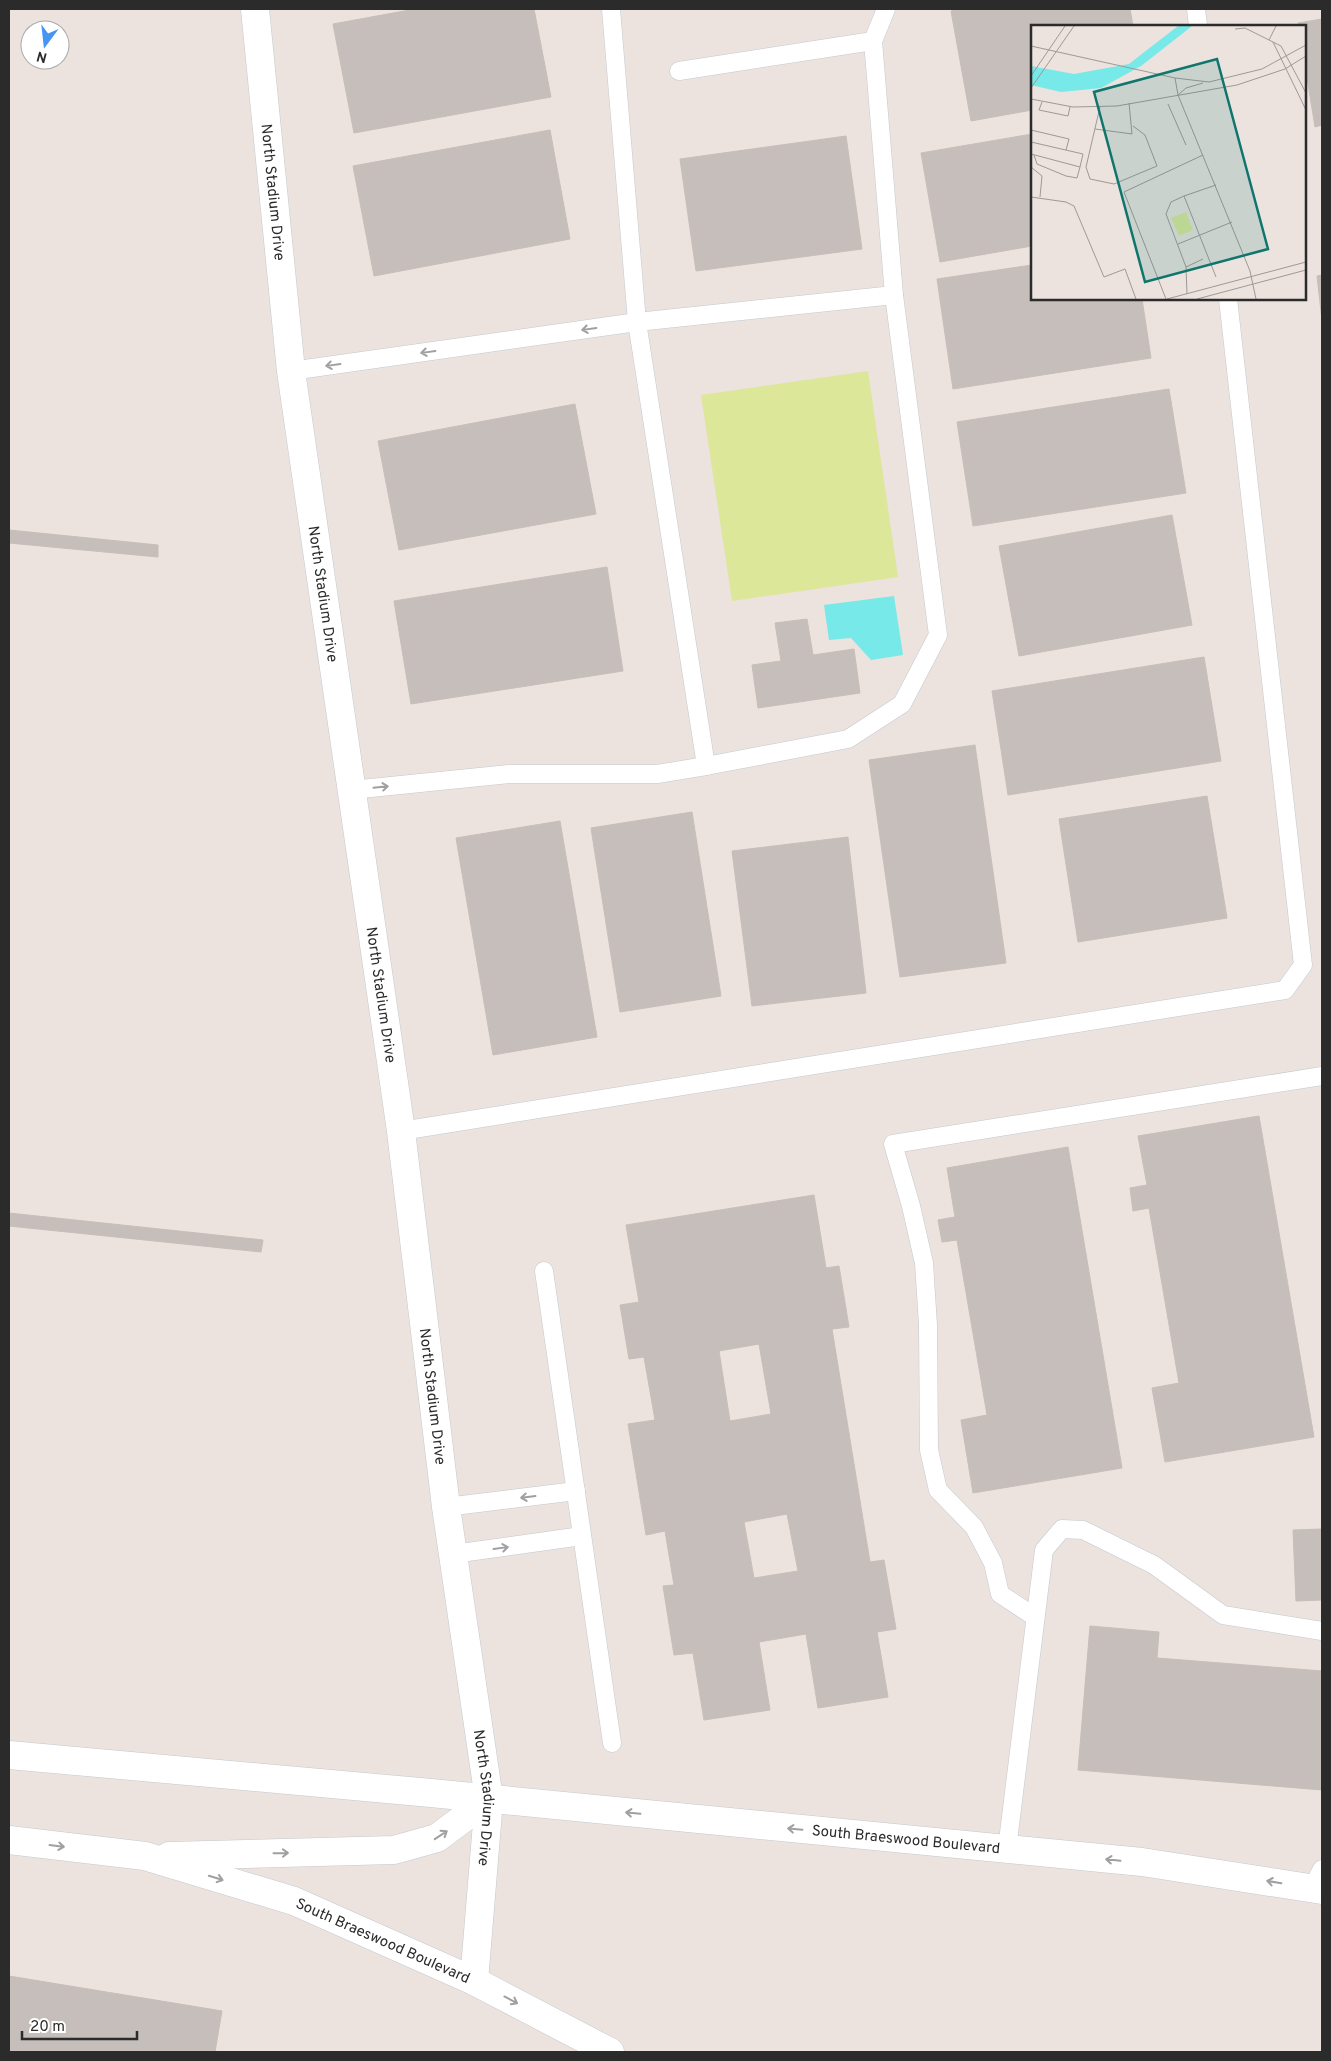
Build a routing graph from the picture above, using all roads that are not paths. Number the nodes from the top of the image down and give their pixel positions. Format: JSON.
{"nodes":[{"id":1,"x":255,"y":9,"type":"edge"},
{"id":2,"x":610,"y":9,"type":"edge"},
{"id":3,"x":886,"y":9,"type":"edge"},
{"id":4,"x":1196,"y":9,"type":"edge"},
{"id":5,"x":1198,"y":25,"type":"edge"},
{"id":6,"x":872,"y":41,"type":"junction"},
{"id":7,"x":680,"y":71,"type":"dead end"},
{"id":8,"x":894,"y":295,"type":"junction"},
{"id":9,"x":1228,"y":300,"type":"edge"},
{"id":10,"x":637,"y":322,"type":"junction"},
{"id":11,"x":291,"y":371,"type":"junction"},
{"id":12,"x":706,"y":766,"type":"junction"},
{"id":13,"x":351,"y":790,"type":"junction"},
{"id":14,"x":1322,"y":1076,"type":"edge"},
{"id":15,"x":401,"y":1131,"type":"junction"},
{"id":16,"x":544,"y":1271,"type":"dead end"},
{"id":17,"x":576,"y":1491,"type":"junction"},
{"id":18,"x":446,"y":1507,"type":"junction"},
{"id":19,"x":582,"y":1536,"type":"junction"},
{"id":20,"x":453,"y":1554,"type":"junction"},
{"id":21,"x":1035,"y":1617,"type":"junction"},
{"id":22,"x":1322,"y":1631,"type":"edge"},
{"id":23,"x":612,"y":1743,"type":"dead end"},
{"id":24,"x":9,"y":1755,"type":"edge"},
{"id":25,"x":489,"y":1798,"type":"junction"},
{"id":26,"x":9,"y":1840,"type":"edge"},
{"id":27,"x":1007,"y":1849,"type":"junction"},
{"id":28,"x":145,"y":1856,"type":"junction"},
{"id":29,"x":1319,"y":1882,"type":"edge"},
{"id":30,"x":474,"y":1981,"type":"junction"},
{"id":31,"x":610,"y":2052,"type":"edge"}],
"edges":[{"from":1,"to":11,"type":"main road","name":"North Stadium Drive"},
{"from":2,"to":10,"type":"lane"},
{"from":3,"to":6,"type":"lane"},
{"from":4,"to":5,"type":"lane"},
{"from":6,"to":7,"type":"lane"},
{"from":6,"to":8,"type":"lane"},
{"from":8,"to":10,"type":"lane"},
{"from":8,"to":12,"type":"lane"},
{"from":9,"to":15,"type":"lane"},
{"from":10,"to":11,"type":"lane","one_way":true},
{"from":10,"to":12,"type":"lane"},
{"from":11,"to":13,"type":"main road","name":"North Stadium Drive"},
{"from":13,"to":12,"type":"lane","one_way":true},
{"from":13,"to":15,"type":"main road","name":"North Stadium Drive"},
{"from":14,"to":21,"type":"lane"},
{"from":15,"to":18,"type":"main road","name":"North Stadium Drive"},
{"from":16,"to":17,"type":"lane"},
{"from":17,"to":18,"type":"lane","one_way":true},
{"from":17,"to":19,"type":"lane"},
{"from":18,"to":20,"type":"main road","name":"North Stadium Drive"},
{"from":20,"to":19,"type":"lane","one_way":true},
{"from":19,"to":23,"type":"lane"},
{"from":20,"to":25,"type":"main road","name":"North Stadium Drive"},
{"from":21,"to":22,"type":"lane"},
{"from":21,"to":27,"type":"lane"},
{"from":24,"to":25,"type":"main road","name":"South Braeswood Boulevard"},
{"from":27,"to":25,"type":"main road","name":"South Braeswood Boulevard","one_way":true},
{"from":28,"to":25,"type":"main road","name":"South Braeswood Boulevard","one_way":true},
{"from":25,"to":30,"type":"main road","name":"North Stadium Drive"},
{"from":26,"to":28,"type":"main road","name":"South Braeswood Boulevard","one_way":true},
{"from":29,"to":27,"type":"main road","name":"South Braeswood Boulevard","one_way":true},
{"from":28,"to":30,"type":"main road","name":"South Braeswood Boulevard","one_way":true},
{"from":30,"to":31,"type":"main road","name":"South Braeswood Boulevard","one_way":true}]}
